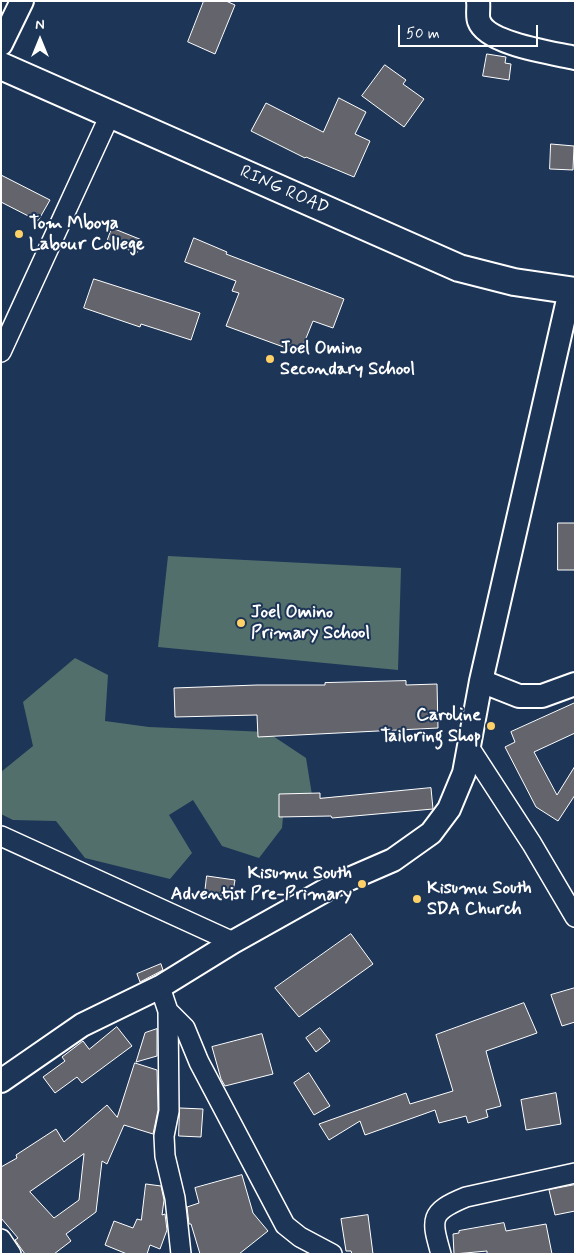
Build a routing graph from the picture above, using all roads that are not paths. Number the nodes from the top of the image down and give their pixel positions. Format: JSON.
{"nodes":[{"id":1,"x":22,"y":1,"type":"edge"},
{"id":2,"x":478,"y":1,"type":"edge"},
{"id":3,"x":1,"y":44,"type":"edge"},
{"id":4,"x":575,"y":58,"type":"edge"},
{"id":5,"x":1,"y":66,"type":"edge"},
{"id":6,"x":110,"y":114,"type":"junction"},
{"id":7,"x":572,"y":291,"type":"edge"},
{"id":8,"x":1,"y":352,"type":"edge"},
{"id":9,"x":481,"y":681,"type":"junction"},
{"id":10,"x":575,"y":684,"type":"edge"},
{"id":11,"x":469,"y":747,"type":"junction"},
{"id":12,"x":1,"y":836,"type":"edge"},
{"id":13,"x":575,"y":917,"type":"edge"},
{"id":14,"x":233,"y":942,"type":"junction"},
{"id":15,"x":160,"y":987,"type":"junction"},
{"id":16,"x":168,"y":1011,"type":"junction"},
{"id":17,"x":1,"y":1081,"type":"edge"},
{"id":18,"x":575,"y":1173,"type":"edge"},
{"id":19,"x":1,"y":1239,"type":"edge"},
{"id":20,"x":11,"y":1254,"type":"edge"},
{"id":21,"x":181,"y":1254,"type":"edge"},
{"id":22,"x":332,"y":1254,"type":"edge"},
{"id":23,"x":441,"y":1254,"type":"edge"}],
"edges":[{"from":1,"to":3,"type":"street"},
{"from":2,"to":4,"type":"street"},
{"from":5,"to":6,"type":"main road","name":"RING ROAD"},
{"from":6,"to":7,"type":"main road","name":"RING ROAD"},
{"from":6,"to":8,"type":"street"},
{"from":7,"to":9,"type":"street"},
{"from":9,"to":10,"type":"street"},
{"from":9,"to":11,"type":"street"},
{"from":11,"to":13,"type":"street"},
{"from":11,"to":14,"type":"street"},
{"from":12,"to":14,"type":"street"},
{"from":14,"to":15,"type":"street"},
{"from":15,"to":16,"type":"street"},
{"from":15,"to":17,"type":"street"},
{"from":16,"to":21,"type":"street"},
{"from":16,"to":22,"type":"street"},
{"from":18,"to":23,"type":"street"},
{"from":19,"to":20,"type":"street"}]}
